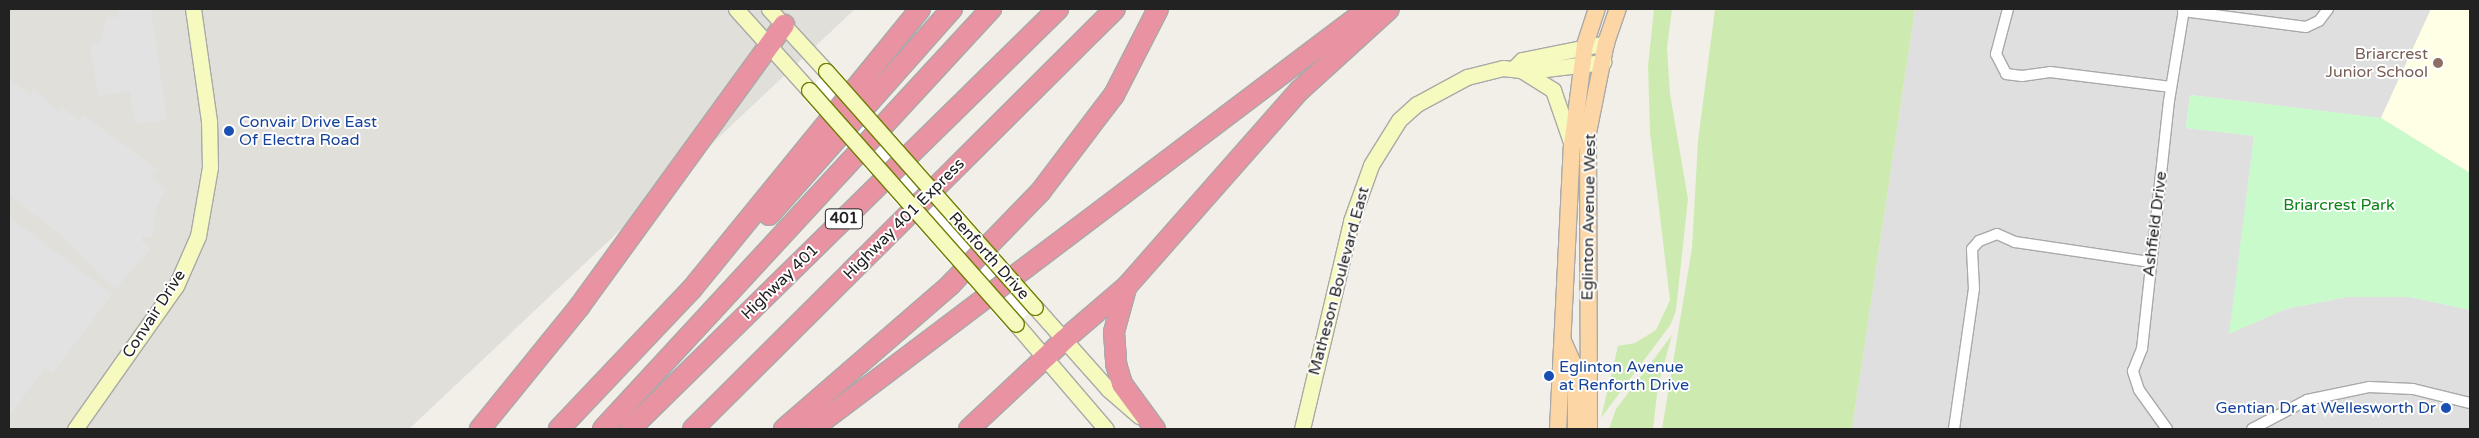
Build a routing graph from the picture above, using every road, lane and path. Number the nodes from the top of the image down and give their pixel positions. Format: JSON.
{"nodes":[{"id":1,"x":192,"y":9,"type":"edge"},
{"id":2,"x":736,"y":9,"type":"edge"},
{"id":3,"x":770,"y":9,"type":"edge"},
{"id":4,"x":920,"y":9,"type":"edge"},
{"id":5,"x":952,"y":9,"type":"edge"},
{"id":6,"x":991,"y":9,"type":"edge"},
{"id":7,"x":1058,"y":9,"type":"edge"},
{"id":8,"x":1115,"y":9,"type":"edge"},
{"id":9,"x":1158,"y":9,"type":"edge"},
{"id":10,"x":1368,"y":9,"type":"edge"},
{"id":11,"x":1389,"y":9,"type":"edge"},
{"id":12,"x":1597,"y":9,"type":"edge"},
{"id":13,"x":1618,"y":9,"type":"edge"},
{"id":14,"x":2008,"y":9,"type":"edge"},
{"id":15,"x":2328,"y":9,"type":"edge"},
{"id":16,"x":2184,"y":10,"type":"edge"},
{"id":17,"x":784,"y":25,"type":"junction"},
{"id":18,"x":1606,"y":43,"type":"junction"},
{"id":19,"x":770,"y":45,"type":"junction"},
{"id":20,"x":1585,"y":45,"type":"junction"},
{"id":21,"x":1603,"y":62,"type":"junction"},
{"id":22,"x":1583,"y":63,"type":"junction"},
{"id":23,"x":1515,"y":67,"type":"junction"},
{"id":24,"x":2171,"y":86,"type":"junction"},
{"id":25,"x":1572,"y":146,"type":"junction"},
{"id":26,"x":2150,"y":262,"type":"junction"},
{"id":27,"x":1127,"y":286,"type":"junction"},
{"id":28,"x":691,"y":290,"type":"junction"},
{"id":29,"x":1064,"y":340,"type":"junction"},
{"id":30,"x":1046,"y":358,"type":"junction"},
{"id":31,"x":1568,"y":364,"type":"junction"},
{"id":32,"x":2470,"y":404,"type":"edge"},
{"id":33,"x":1557,"y":428,"type":"edge"},
{"id":34,"x":75,"y":429,"type":"edge"},
{"id":35,"x":480,"y":429,"type":"edge"},
{"id":36,"x":559,"y":429,"type":"edge"},
{"id":37,"x":603,"y":429,"type":"edge"},
{"id":38,"x":630,"y":429,"type":"edge"},
{"id":39,"x":693,"y":429,"type":"edge"},
{"id":40,"x":784,"y":429,"type":"edge"},
{"id":41,"x":812,"y":429,"type":"edge"},
{"id":42,"x":970,"y":429,"type":"edge"},
{"id":43,"x":1106,"y":429,"type":"edge"},
{"id":44,"x":1156,"y":429,"type":"edge"},
{"id":45,"x":1302,"y":429,"type":"edge"},
{"id":46,"x":1576,"y":429,"type":"edge"},
{"id":47,"x":1589,"y":429,"type":"edge"},
{"id":48,"x":1954,"y":429,"type":"edge"},
{"id":49,"x":2167,"y":429,"type":"edge"},
{"id":50,"x":2252,"y":429,"type":"edge"}],
"edges":[{"from":1,"to":34,"type":"street","name":"Convair Drive"},
{"from":2,"to":19,"type":"street","name":"Renforth Drive"},
{"from":3,"to":17,"type":"street","name":"Renforth Drive"},
{"from":4,"to":28,"type":"highway"},
{"from":5,"to":28,"type":"highway"},
{"from":6,"to":37,"type":"highway"},
{"from":7,"to":38,"type":"highway","name":"Highway 401","number":"401"},
{"from":8,"to":39,"type":"highway","name":"Highway 401 Express","number":"401"},
{"from":9,"to":40,"type":"highway"},
{"from":10,"to":41,"type":"highway"},
{"from":11,"to":27,"type":"highway"},
{"from":12,"to":20,"type":"main road","name":"Eglinton Avenue West"},
{"from":13,"to":18,"type":"main road","name":"Eglinton Avenue West"},
{"from":14,"to":24,"type":"street"},
{"from":15,"to":16,"type":"street"},
{"from":16,"to":24,"type":"street","name":"Ashfield Drive"},
{"from":17,"to":19,"type":"highway"},
{"from":17,"to":29,"type":"street","name":"Renforth Drive","bridge":true},
{"from":18,"to":20,"type":"street"},
{"from":18,"to":21,"type":"main road","name":"Eglinton Avenue West"},
{"from":19,"to":30,"type":"street","name":"Renforth Drive","bridge":true},
{"from":19,"to":35,"type":"highway"},
{"from":20,"to":22,"type":"main road","name":"Eglinton Avenue West"},
{"from":20,"to":23,"type":"street"},
{"from":21,"to":22,"type":"street","name":"Matheson Boulevard East"},
{"from":21,"to":47,"type":"main road","name":"Eglinton Avenue West"},
{"from":22,"to":23,"type":"street","name":"Matheson Boulevard East"},
{"from":22,"to":25,"type":"main road","name":"Eglinton Avenue West"},
{"from":23,"to":25,"type":"street"},
{"from":23,"to":45,"type":"street","name":"Matheson Boulevard East"},
{"from":24,"to":26,"type":"street","name":"Ashfield Drive"},
{"from":25,"to":31,"type":"main road","name":"Eglinton Avenue West"},
{"from":26,"to":48,"type":"street"},
{"from":26,"to":49,"type":"street","name":"Ashfield Drive"},
{"from":27,"to":29,"type":"highway"},
{"from":27,"to":44,"type":"highway"},
{"from":28,"to":36,"type":"highway"},
{"from":29,"to":30,"type":"highway"},
{"from":29,"to":44,"type":"street","name":"Renforth Drive"},
{"from":30,"to":42,"type":"highway"},
{"from":30,"to":43,"type":"street","name":"Renforth Drive"},
{"from":31,"to":33,"type":"main road","name":"Eglinton Avenue West"},
{"from":31,"to":46,"type":"main road","name":"Eglinton Avenue West"},
{"from":32,"to":50,"type":"street"}]}
